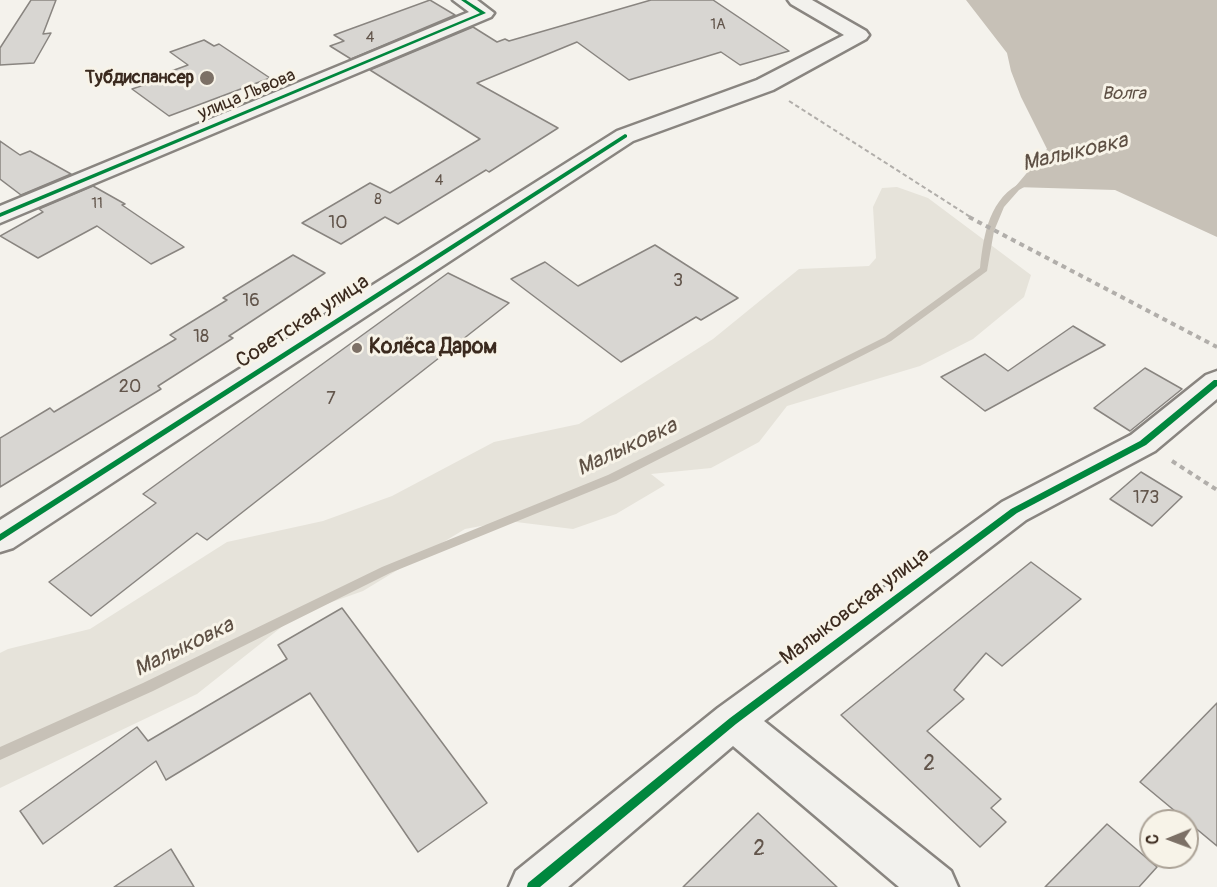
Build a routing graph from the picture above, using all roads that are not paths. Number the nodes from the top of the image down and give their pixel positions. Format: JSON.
{"nodes":[{"id":1,"x":463,"y":0,"type":"edge"},
{"id":2,"x":798,"y":0,"type":"edge"},
{"id":3,"x":0,"y":215,"type":"edge"},
{"id":4,"x":1217,"y":382,"type":"edge"},
{"id":5,"x":0,"y":538,"type":"edge"},
{"id":6,"x":733,"y":721,"type":"junction"},
{"id":7,"x":532,"y":887,"type":"edge"},
{"id":8,"x":935,"y":887,"type":"edge"}],
"edges":[{"from":1,"to":3,"type":"street","name":"улица Львова"},
{"from":2,"to":5,"type":"street","name":"Советская улица"},
{"from":4,"to":6,"type":"street","name":"Малыковская улица"},
{"from":6,"to":7,"type":"street","name":"Малыковская улица"},
{"from":6,"to":8,"type":"street"}]}
